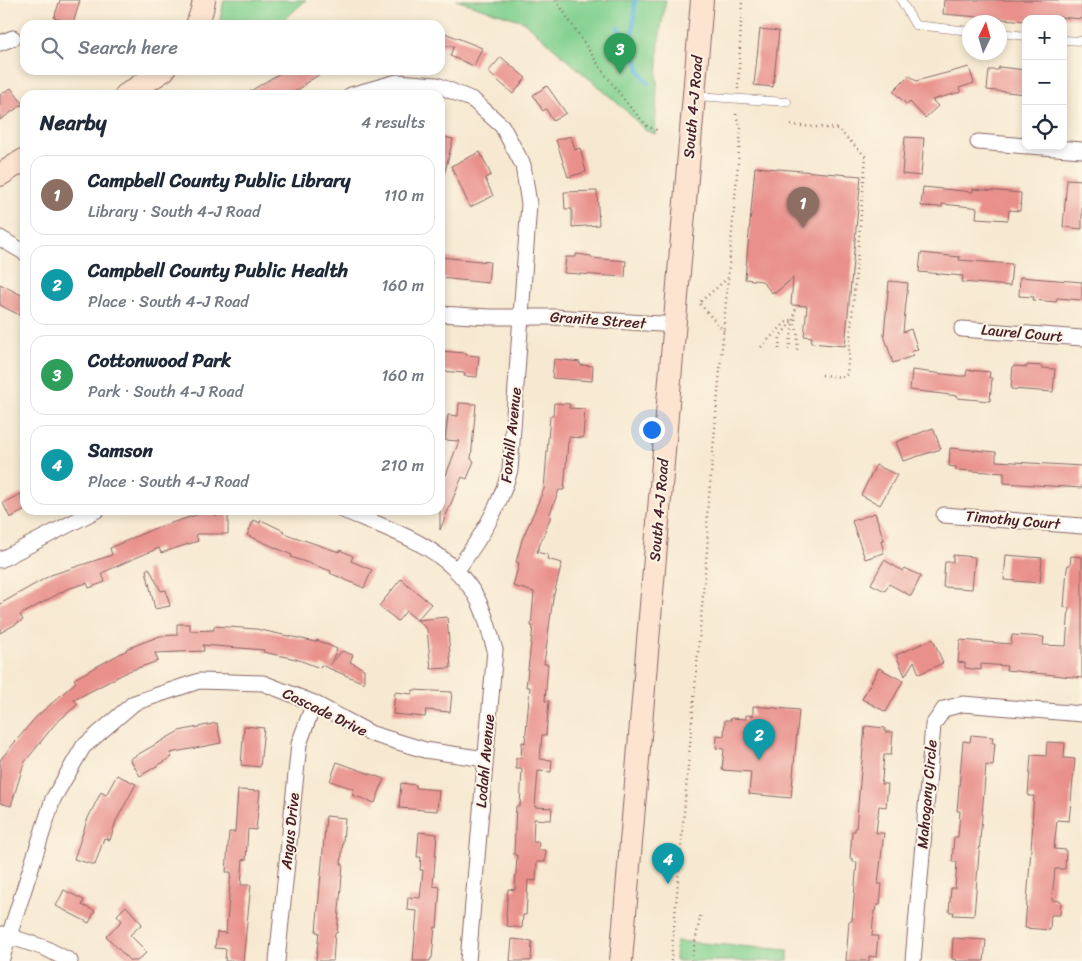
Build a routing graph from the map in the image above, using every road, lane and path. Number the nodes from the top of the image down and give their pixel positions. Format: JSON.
{"nodes":[{"id":1,"x":204,"y":0,"type":"edge"},
{"id":2,"x":556,"y":0,"type":"edge"},
{"id":3,"x":702,"y":0,"type":"edge"},
{"id":4,"x":742,"y":0,"type":"edge"},
{"id":5,"x":901,"y":0,"type":"edge"},
{"id":6,"x":199,"y":20,"type":"edge"},
{"id":7,"x":962,"y":29,"type":"edge"},
{"id":8,"x":1007,"y":34,"type":"edge"},
{"id":9,"x":1022,"y":36,"type":"edge"},
{"id":10,"x":1067,"y":40,"type":"edge"},
{"id":11,"x":1082,"y":41,"type":"edge"},
{"id":12,"x":156,"y":75,"type":"edge"},
{"id":13,"x":134,"y":90,"type":"edge"},
{"id":14,"x":369,"y":90,"type":"edge"},
{"id":15,"x":738,"y":91,"type":"dead end"},
{"id":16,"x":694,"y":96,"type":"junction"},
{"id":17,"x":787,"y":102,"type":"dead end"},
{"id":18,"x":736,"y":107,"type":"dead end"},
{"id":19,"x":791,"y":125,"type":"dead end"},
{"id":20,"x":660,"y":131,"type":"dead end"},
{"id":21,"x":978,"y":142,"type":"dead end"},
{"id":22,"x":1022,"y":146,"type":"edge"},
{"id":23,"x":1067,"y":149,"type":"edge"},
{"id":24,"x":1082,"y":150,"type":"edge"},
{"id":25,"x":20,"y":162,"type":"edge"},
{"id":26,"x":0,"y":175,"type":"edge"},
{"id":27,"x":0,"y":238,"type":"edge"},
{"id":28,"x":20,"y":250,"type":"edge"},
{"id":29,"x":728,"y":278,"type":"junction"},
{"id":30,"x":796,"y":305,"type":"dead end"},
{"id":31,"x":445,"y":314,"type":"edge"},
{"id":32,"x":522,"y":316,"type":"junction"},
{"id":33,"x":795,"y":318,"type":"junction"},
{"id":34,"x":675,"y":325,"type":"junction"},
{"id":35,"x":962,"y":328,"type":"dead end"},
{"id":36,"x":724,"y":331,"type":"junction"},
{"id":37,"x":1082,"y":338,"type":"edge"},
{"id":38,"x":761,"y":347,"type":"dead end"},
{"id":39,"x":779,"y":349,"type":"dead end"},
{"id":40,"x":789,"y":350,"type":"dead end"},
{"id":41,"x":797,"y":350,"type":"dead end"},
{"id":42,"x":821,"y":375,"type":"dead end"},
{"id":43,"x":944,"y":514,"type":"dead end"},
{"id":44,"x":87,"y":515,"type":"edge"},
{"id":45,"x":355,"y":515,"type":"edge"},
{"id":46,"x":1082,"y":526,"type":"edge"},
{"id":47,"x":0,"y":560,"type":"edge"},
{"id":48,"x":457,"y":570,"type":"junction"},
{"id":49,"x":314,"y":703,"type":"junction"},
{"id":50,"x":1082,"y":714,"type":"edge"},
{"id":51,"x":486,"y":759,"type":"junction"},
{"id":52,"x":701,"y":913,"type":"dead end"},
{"id":53,"x":5,"y":935,"type":"edge"},
{"id":54,"x":1,"y":961,"type":"edge"},
{"id":55,"x":70,"y":961,"type":"edge"},
{"id":56,"x":277,"y":961,"type":"edge"},
{"id":57,"x":468,"y":961,"type":"edge"},
{"id":58,"x":622,"y":961,"type":"edge"},
{"id":59,"x":672,"y":961,"type":"edge"},
{"id":60,"x":691,"y":961,"type":"edge"},
{"id":61,"x":913,"y":961,"type":"edge"}],
"edges":[{"from":1,"to":6,"type":"main road"},
{"from":2,"to":20,"type":"path"},
{"from":3,"to":16,"type":"main road","name":"South 4-J Road"},
{"from":4,"to":15,"type":"path"},
{"from":5,"to":7,"type":"lane"},
{"from":8,"to":9,"type":"lane"},
{"from":10,"to":11,"type":"lane"},
{"from":12,"to":13,"type":"main road"},
{"from":14,"to":32,"type":"street","name":"Foxhill Avenue"},
{"from":16,"to":17,"type":"lane"},
{"from":16,"to":34,"type":"main road","name":"South 4-J Road"},
{"from":18,"to":29,"type":"path"},
{"from":19,"to":42,"type":"path"},
{"from":21,"to":22,"type":"street"},
{"from":23,"to":24,"type":"street"},
{"from":25,"to":26,"type":"main road"},
{"from":27,"to":28,"type":"street"},
{"from":29,"to":36,"type":"path"},
{"from":29,"to":36,"type":"path"},
{"from":30,"to":33,"type":"path"},
{"from":31,"to":32,"type":"street","name":"Granite Street"},
{"from":32,"to":34,"type":"street","name":"Granite Street"},
{"from":32,"to":48,"type":"street","name":"Foxhill Avenue"},
{"from":33,"to":38,"type":"path"},
{"from":33,"to":39,"type":"path"},
{"from":33,"to":40,"type":"path"},
{"from":33,"to":41,"type":"path"},
{"from":34,"to":58,"type":"main road","name":"South 4-J Road"},
{"from":35,"to":37,"type":"street","name":"Laurel Court"},
{"from":36,"to":59,"type":"path"},
{"from":43,"to":46,"type":"street","name":"Timothy Court"},
{"from":44,"to":47,"type":"street"},
{"from":45,"to":48,"type":"street","name":"Lodahl Avenue"},
{"from":48,"to":51,"type":"street","name":"Lodahl Avenue"},
{"from":49,"to":51,"type":"street","name":"Cascade Drive"},
{"from":49,"to":53,"type":"street","name":"Cascade Drive"},
{"from":49,"to":56,"type":"street","name":"Angus Drive"},
{"from":50,"to":61,"type":"street","name":"Mahogany Circle"},
{"from":51,"to":57,"type":"street","name":"Lodahl Avenue"},
{"from":52,"to":60,"type":"path"},
{"from":53,"to":54,"type":"street","name":"Cascade Drive"},
{"from":53,"to":55,"type":"street"}]}
